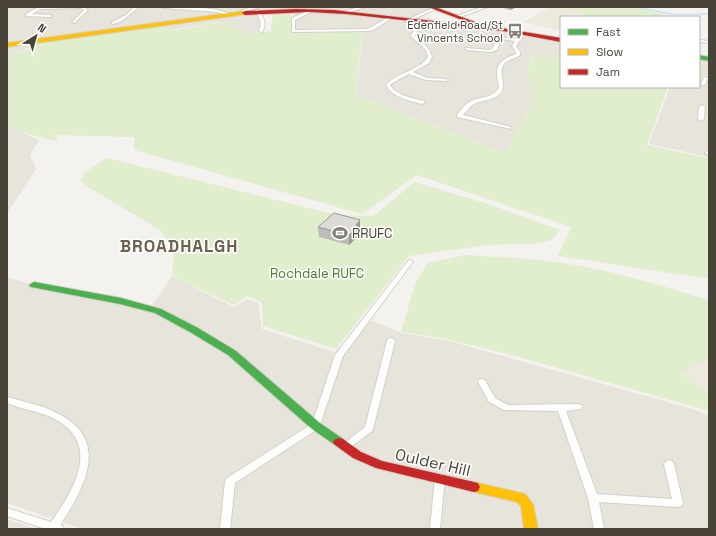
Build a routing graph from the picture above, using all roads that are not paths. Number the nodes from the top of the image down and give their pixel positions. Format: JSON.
{"nodes":[{"id":1,"x":82,"y":7,"type":"edge"},
{"id":2,"x":137,"y":7,"type":"edge"},
{"id":3,"x":164,"y":7,"type":"edge"},
{"id":4,"x":364,"y":7,"type":"edge"},
{"id":5,"x":486,"y":7,"type":"edge"},
{"id":6,"x":38,"y":8,"type":"edge"},
{"id":7,"x":432,"y":8,"type":"edge"},
{"id":8,"x":258,"y":9,"type":"edge"},
{"id":9,"x":244,"y":10,"type":"edge"},
{"id":10,"x":311,"y":11,"type":"junction"},
{"id":11,"x":345,"y":12,"type":"junction"},
{"id":12,"x":227,"y":14,"type":"junction"},
{"id":13,"x":50,"y":16,"type":"dead end"},
{"id":14,"x":456,"y":17,"type":"junction"},
{"id":15,"x":390,"y":18,"type":"junction"},
{"id":16,"x":406,"y":20,"type":"junction"},
{"id":17,"x":74,"y":22,"type":"dead end"},
{"id":18,"x":113,"y":23,"type":"dead end"},
{"id":19,"x":422,"y":23,"type":"junction"},
{"id":20,"x":479,"y":27,"type":"junction"},
{"id":21,"x":261,"y":31,"type":"dead end"},
{"id":22,"x":500,"y":34,"type":"junction"},
{"id":23,"x":520,"y":37,"type":"junction"},
{"id":24,"x":560,"y":40,"type":"edge"},
{"id":25,"x":7,"y":45,"type":"edge"},
{"id":26,"x":468,"y":49,"type":"dead end"},
{"id":27,"x":409,"y":72,"type":"junction"},
{"id":28,"x":446,"y":80,"type":"dead end"},
{"id":29,"x":422,"y":102,"type":"dead end"},
{"id":30,"x":709,"y":112,"type":"edge"},
{"id":31,"x":701,"y":119,"type":"dead end"},
{"id":32,"x":509,"y":128,"type":"dead end"},
{"id":33,"x":410,"y":262,"type":"dead end"},
{"id":34,"x":34,"y":285,"type":"dead end"},
{"id":35,"x":391,"y":341,"type":"dead end"},
{"id":36,"x":482,"y":382,"type":"dead end"},
{"id":37,"x":7,"y":400,"type":"edge"},
{"id":38,"x":578,"y":407,"type":"dead end"},
{"id":39,"x":562,"y":408,"type":"junction"},
{"id":40,"x":316,"y":426,"type":"junction"},
{"id":41,"x":346,"y":447,"type":"junction"},
{"id":42,"x":669,"y":464,"type":"dead end"},
{"id":43,"x":440,"y":478,"type":"junction"},
{"id":44,"x":593,"y":498,"type":"junction"},
{"id":45,"x":7,"y":512,"type":"edge"},
{"id":46,"x":56,"y":528,"type":"edge"},
{"id":47,"x":225,"y":529,"type":"edge"},
{"id":48,"x":435,"y":529,"type":"edge"},
{"id":49,"x":531,"y":529,"type":"edge"},
{"id":50,"x":599,"y":529,"type":"edge"}],
"edges":[{"from":1,"to":6,"type":"street"},
{"from":1,"to":17,"type":"street"},
{"from":2,"to":18,"type":"street"},
{"from":3,"to":12,"type":"street"},
{"from":4,"to":11,"type":"street"},
{"from":5,"to":14,"type":"street"},
{"from":6,"to":13,"type":"street"},
{"from":7,"to":14,"type":"street"},
{"from":7,"to":16,"type":"street"},
{"from":8,"to":9,"type":"street"},
{"from":8,"to":10,"type":"street"},
{"from":8,"to":21,"type":"street"},
{"from":9,"to":12,"type":"street"},
{"from":10,"to":11,"type":"street"},
{"from":10,"to":15,"type":"street"},
{"from":11,"to":15,"type":"street"},
{"from":12,"to":25,"type":"street"},
{"from":14,"to":20,"type":"street"},
{"from":15,"to":16,"type":"street"},
{"from":16,"to":19,"type":"street"},
{"from":19,"to":20,"type":"street"},
{"from":19,"to":27,"type":"street"},
{"from":20,"to":22,"type":"street"},
{"from":22,"to":23,"type":"street"},
{"from":22,"to":26,"type":"street"},
{"from":23,"to":24,"type":"street"},
{"from":23,"to":32,"type":"street"},
{"from":27,"to":28,"type":"street"},
{"from":27,"to":29,"type":"street"},
{"from":30,"to":31,"type":"street"},
{"from":33,"to":40,"type":"street"},
{"from":34,"to":40,"type":"street","name":"Oulder Hill"},
{"from":35,"to":41,"type":"street"},
{"from":36,"to":39,"type":"street"},
{"from":37,"to":46,"type":"street"},
{"from":38,"to":39,"type":"street"},
{"from":39,"to":44,"type":"street"},
{"from":40,"to":41,"type":"street","name":"Oulder Hill"},
{"from":40,"to":47,"type":"street"},
{"from":41,"to":43,"type":"street","name":"Oulder Hill"},
{"from":42,"to":44,"type":"street"},
{"from":43,"to":48,"type":"street"},
{"from":43,"to":49,"type":"street","name":"Oulder Hill"},
{"from":44,"to":50,"type":"street"},
{"from":45,"to":46,"type":"street"}]}
